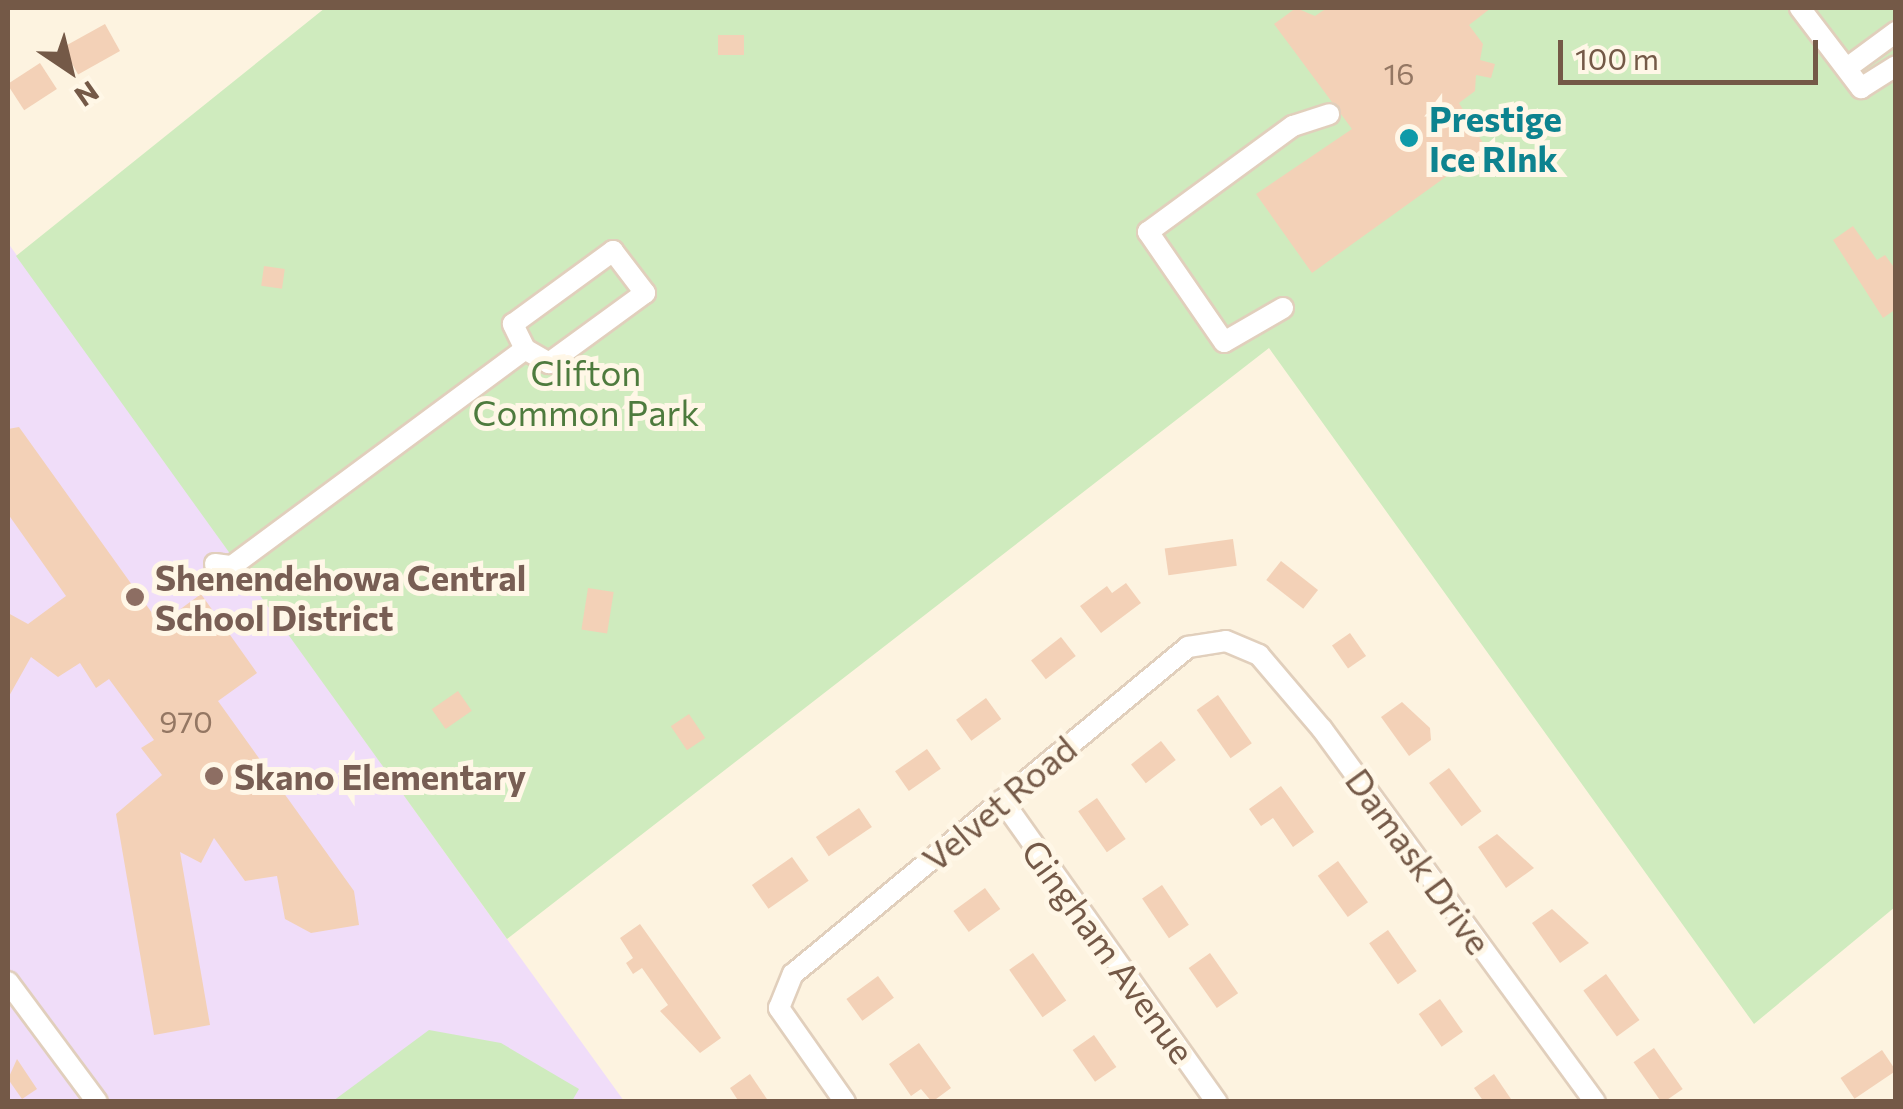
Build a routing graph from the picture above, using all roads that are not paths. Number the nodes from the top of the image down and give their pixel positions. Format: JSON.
{"nodes":[{"id":1,"x":1800,"y":8,"type":"edge"},
{"id":2,"x":1896,"y":32,"type":"edge"},
{"id":3,"x":1896,"y":66,"type":"edge"},
{"id":4,"x":1847,"y":68,"type":"junction"},
{"id":5,"x":1329,"y":114,"type":"dead end"},
{"id":6,"x":1283,"y":308,"type":"dead end"},
{"id":7,"x":525,"y":349,"type":"junction"},
{"id":8,"x":215,"y":564,"type":"dead end"},
{"id":9,"x":1226,"y":641,"type":"joint"},
{"id":10,"x":1002,"y":800,"type":"junction"},
{"id":11,"x":8,"y":982,"type":"edge"},
{"id":12,"x":97,"y":1102,"type":"edge"},
{"id":13,"x":845,"y":1102,"type":"edge"},
{"id":14,"x":1217,"y":1102,"type":"edge"},
{"id":15,"x":1595,"y":1102,"type":"edge"}],
"edges":[{"from":1,"to":4,"type":"street"},
{"from":2,"to":4,"type":"street"},
{"from":3,"to":4,"type":"street"},
{"from":5,"to":6,"type":"street"},
{"from":7,"to":7,"type":"street"},
{"from":7,"to":8,"type":"street"},
{"from":9,"to":10,"type":"street","name":"Velvet Road"},
{"from":9,"to":15,"type":"street","name":"Damask Drive"},
{"from":10,"to":13,"type":"street","name":"Velvet Road"},
{"from":10,"to":14,"type":"street","name":"Gingham Avenue"},
{"from":11,"to":12,"type":"street"}]}
